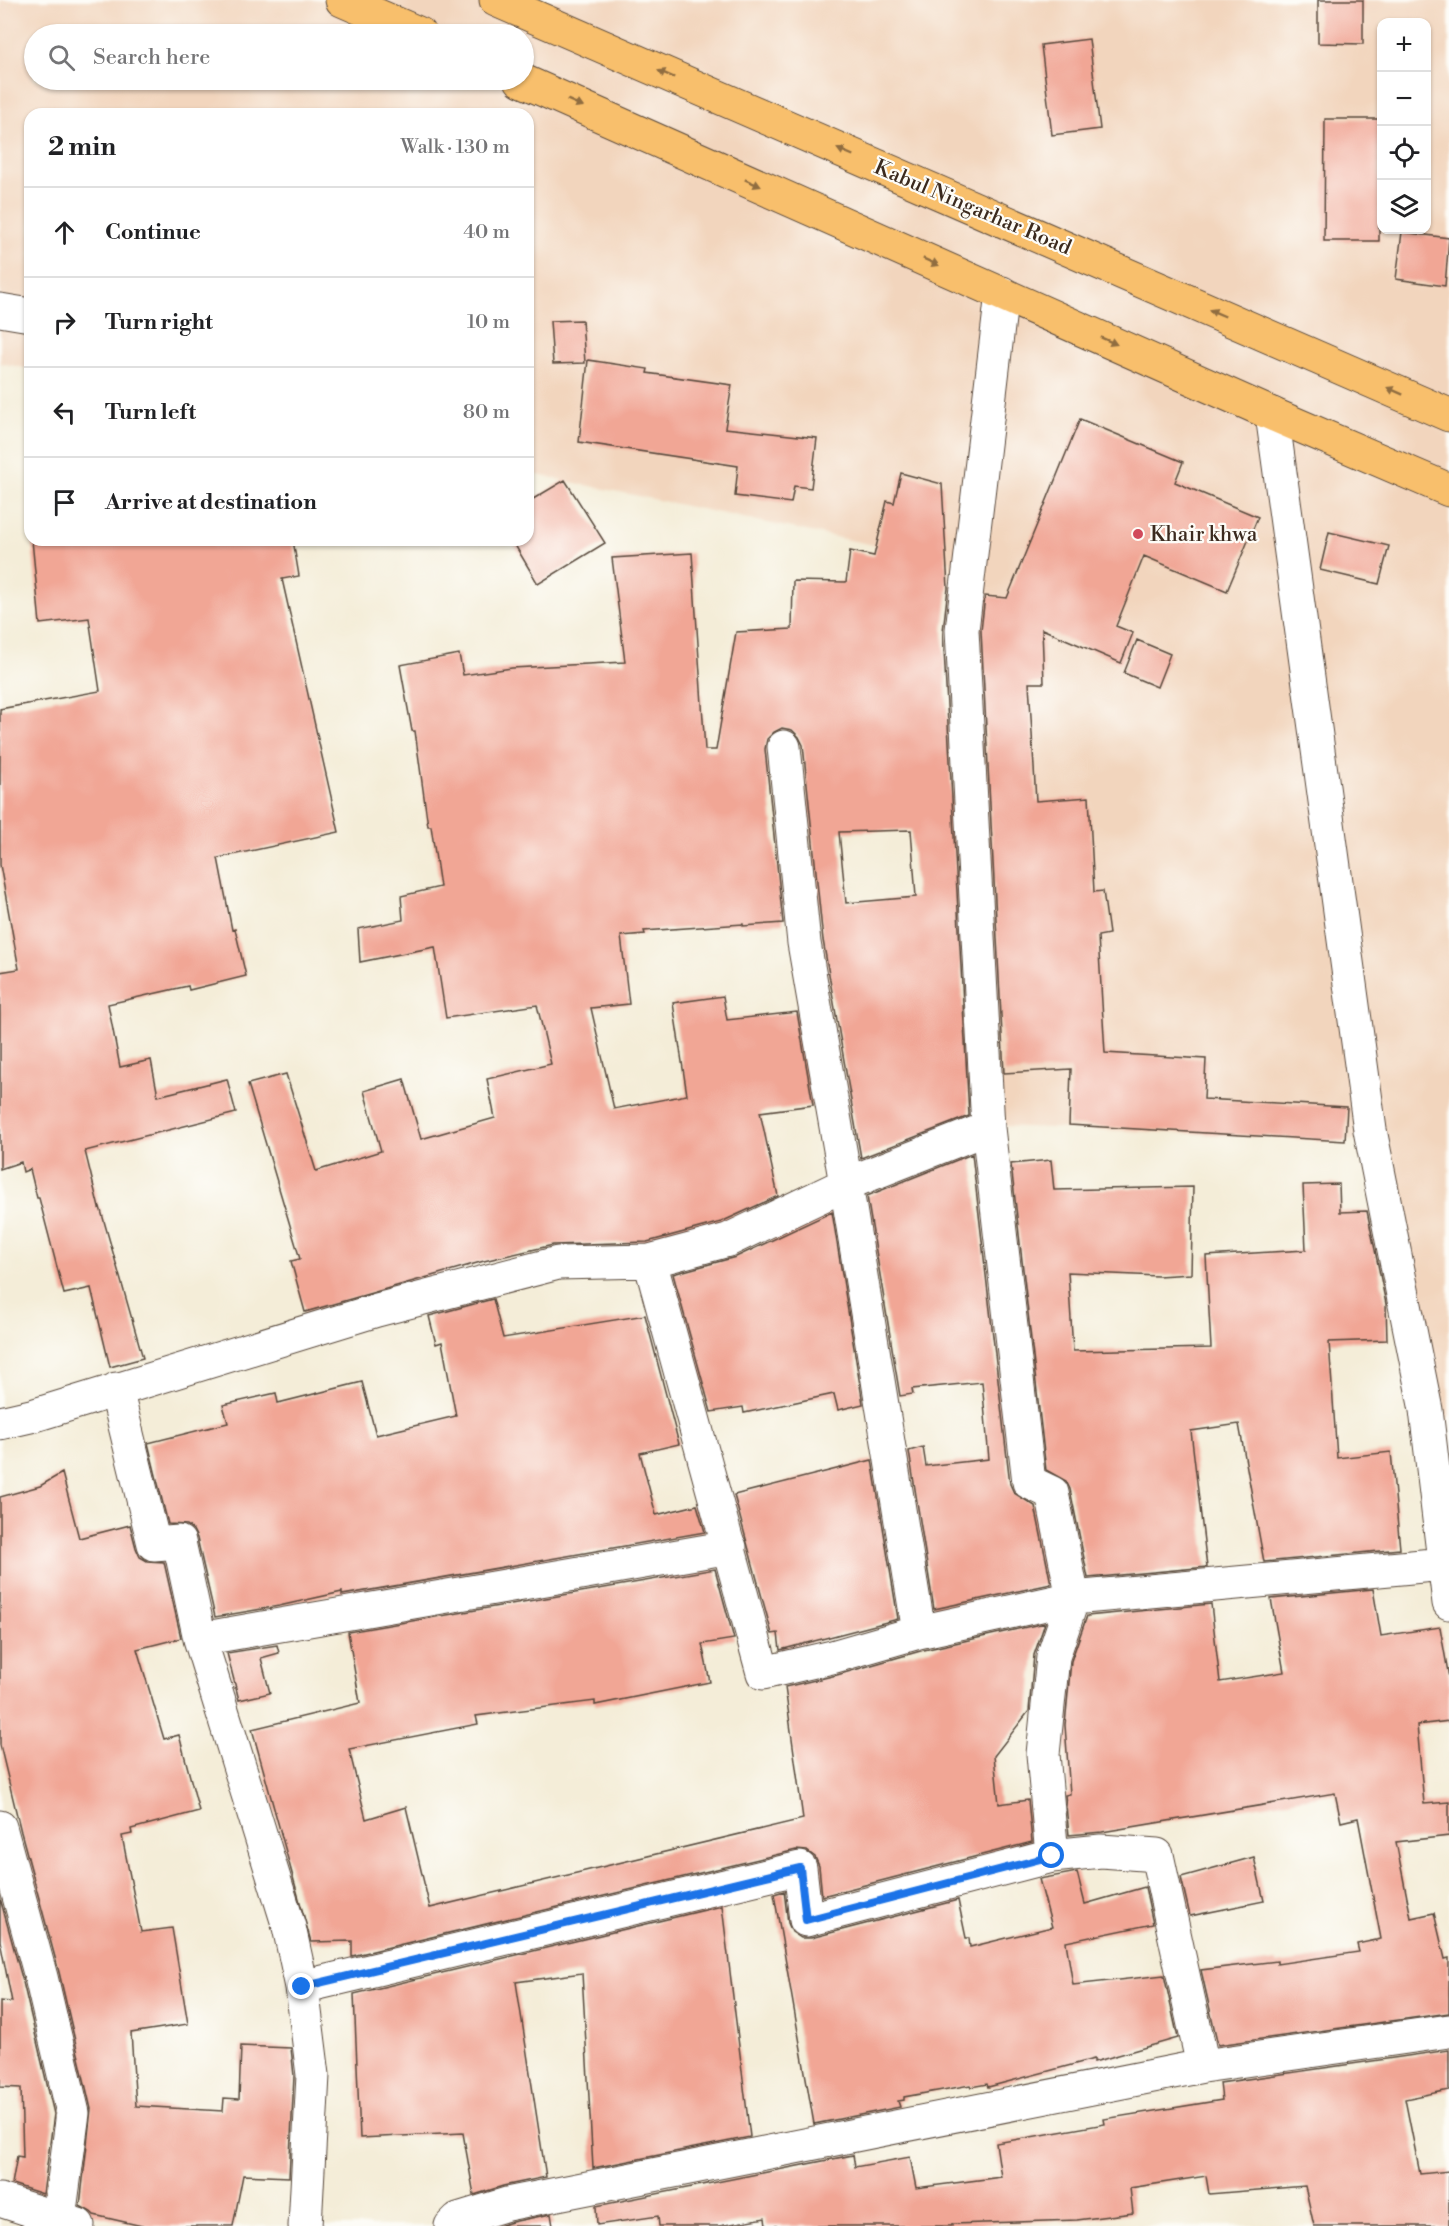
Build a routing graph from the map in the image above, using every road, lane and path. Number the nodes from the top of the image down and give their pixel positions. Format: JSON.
{"nodes":[{"id":1,"x":342,"y":0,"type":"edge"},
{"id":2,"x":496,"y":0,"type":"edge"},
{"id":3,"x":397,"y":24,"type":"edge"},
{"id":4,"x":534,"y":86,"type":"edge"},
{"id":5,"x":1002,"y":293,"type":"junction"},
{"id":6,"x":0,"y":310,"type":"edge"},
{"id":7,"x":24,"y":314,"type":"edge"},
{"id":8,"x":1272,"y":414,"type":"junction"},
{"id":9,"x":1449,"y":415,"type":"edge"},
{"id":10,"x":1449,"y":490,"type":"edge"},
{"id":11,"x":784,"y":747,"type":"dead end"},
{"id":12,"x":988,"y":1128,"type":"junction"},
{"id":13,"x":846,"y":1184,"type":"junction"},
{"id":14,"x":650,"y":1261,"type":"junction"},
{"id":15,"x":116,"y":1389,"type":"junction"},
{"id":16,"x":0,"y":1423,"type":"edge"},
{"id":17,"x":729,"y":1547,"type":"junction"},
{"id":18,"x":1444,"y":1564,"type":"junction"},
{"id":19,"x":1073,"y":1598,"type":"junction"},
{"id":20,"x":1449,"y":1603,"type":"edge"},
{"id":21,"x":919,"y":1632,"type":"junction"},
{"id":22,"x":201,"y":1639,"type":"junction"},
{"id":23,"x":0,"y":1827,"type":"edge"},
{"id":24,"x":1052,"y":1856,"type":"junction"},
{"id":25,"x":302,"y":1987,"type":"junction"},
{"id":26,"x":1449,"y":2031,"type":"edge"},
{"id":27,"x":1203,"y":2066,"type":"junction"},
{"id":28,"x":0,"y":2199,"type":"edge"},
{"id":29,"x":70,"y":2222,"type":"edge"},
{"id":30,"x":305,"y":2226,"type":"edge"},
{"id":31,"x":451,"y":2226,"type":"edge"}],
"edges":[{"from":1,"to":3,"type":"highway"},
{"from":9,"to":2,"type":"highway","name":"Kabul Ningarhar Road","one_way":true},
{"from":4,"to":5,"type":"highway","one_way":true},
{"from":5,"to":8,"type":"highway","one_way":true},
{"from":5,"to":12,"type":"street"},
{"from":6,"to":7,"type":"street"},
{"from":8,"to":10,"type":"highway"},
{"from":8,"to":18,"type":"street"},
{"from":11,"to":13,"type":"street"},
{"from":12,"to":13,"type":"street"},
{"from":12,"to":19,"type":"street"},
{"from":13,"to":14,"type":"street"},
{"from":13,"to":21,"type":"street"},
{"from":14,"to":15,"type":"street"},
{"from":14,"to":17,"type":"street"},
{"from":15,"to":16,"type":"street"},
{"from":15,"to":22,"type":"street"},
{"from":17,"to":21,"type":"street"},
{"from":17,"to":22,"type":"street"},
{"from":18,"to":19,"type":"street"},
{"from":18,"to":20,"type":"street"},
{"from":19,"to":21,"type":"street"},
{"from":19,"to":24,"type":"street"},
{"from":22,"to":25,"type":"street"},
{"from":23,"to":29,"type":"street"},
{"from":24,"to":25,"type":"street"},
{"from":24,"to":27,"type":"street"},
{"from":25,"to":30,"type":"street"},
{"from":26,"to":27,"type":"street"},
{"from":27,"to":31,"type":"street"},
{"from":28,"to":29,"type":"street"}]}
